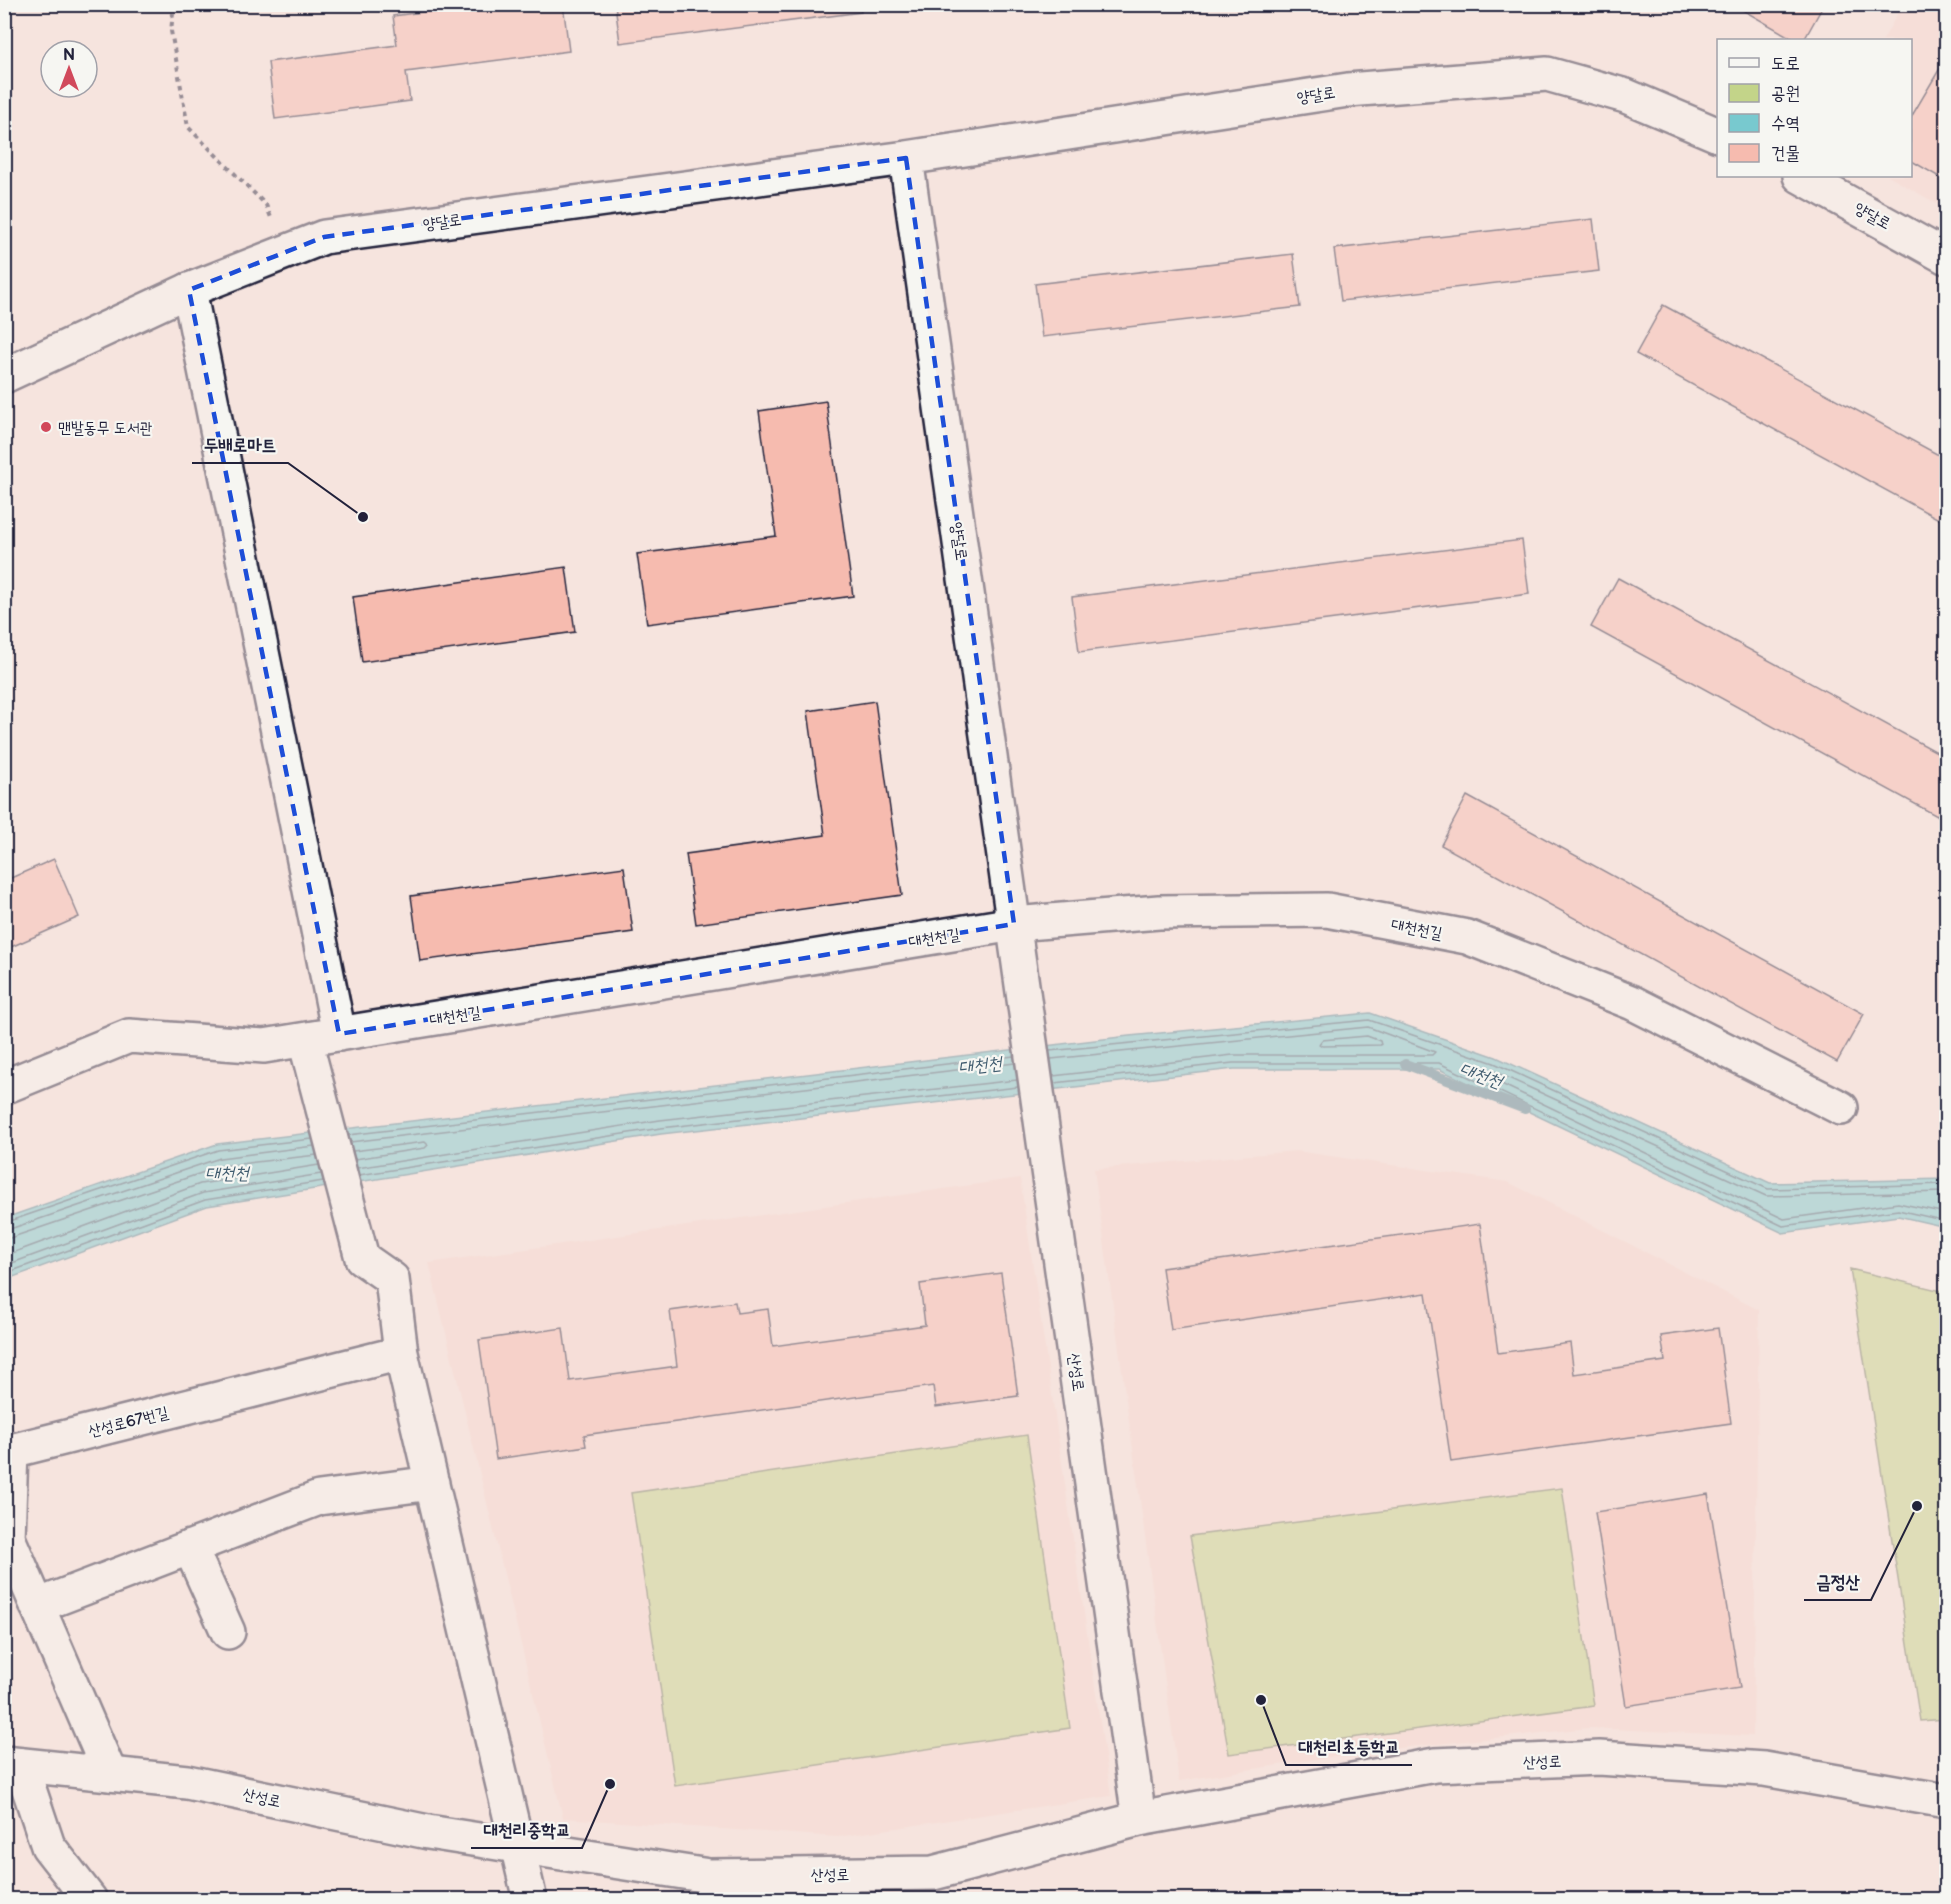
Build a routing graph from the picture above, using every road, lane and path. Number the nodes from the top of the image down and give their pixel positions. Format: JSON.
{"nodes":[{"id":1,"x":174,"y":4,"type":"edge"},
{"id":2,"x":1717,"y":134,"type":"edge"},
{"id":3,"x":906,"y":158,"type":"junction"},
{"id":4,"x":1802,"y":177,"type":"edge"},
{"id":5,"x":285,"y":252,"type":"junction"},
{"id":6,"x":1947,"y":257,"type":"edge"},
{"id":7,"x":189,"y":290,"type":"junction"},
{"id":8,"x":4,"y":376,"type":"edge"},
{"id":9,"x":1014,"y":924,"type":"junction"},
{"id":10,"x":339,"y":1034,"type":"junction"},
{"id":11,"x":305,"y":1040,"type":"junction"},
{"id":12,"x":4,"y":1087,"type":"edge"},
{"id":13,"x":1842,"y":1108,"type":"dead end"},
{"id":14,"x":401,"y":1353,"type":"junction"},
{"id":15,"x":432,"y":1482,"type":"junction"},
{"id":16,"x":190,"y":1547,"type":"junction"},
{"id":17,"x":38,"y":1606,"type":"junction"},
{"id":18,"x":228,"y":1632,"type":"dead end"},
{"id":19,"x":13,"y":1764,"type":"edge"},
{"id":20,"x":110,"y":1774,"type":"junction"},
{"id":21,"x":1947,"y":1801,"type":"edge"},
{"id":22,"x":1139,"y":1819,"type":"junction"},
{"id":23,"x":517,"y":1846,"type":"junction"},
{"id":24,"x":90,"y":1899,"type":"edge"},
{"id":25,"x":530,"y":1899,"type":"edge"}],
"edges":[{"from":1,"to":5,"type":"path"},
{"from":2,"to":3,"type":"street","name":"양달로"},
{"from":3,"to":5,"type":"street","name":"양달로"},
{"from":3,"to":9,"type":"street","name":"양달로"},
{"from":4,"to":6,"type":"street","name":"양달로"},
{"from":5,"to":7,"type":"street","name":"양달로"},
{"from":7,"to":8,"type":"street","name":"양달로"},
{"from":7,"to":10,"type":"street"},
{"from":9,"to":10,"type":"street","name":"대천천길"},
{"from":9,"to":13,"type":"street","name":"대천천길"},
{"from":9,"to":22,"type":"street","name":"산성로"},
{"from":10,"to":11,"type":"street","name":"대천천길"},
{"from":11,"to":12,"type":"street","name":"대천천길"},
{"from":11,"to":14,"type":"street"},
{"from":14,"to":15,"type":"street"},
{"from":14,"to":17,"type":"street","name":"산성로67번길"},
{"from":15,"to":16,"type":"street"},
{"from":15,"to":23,"type":"street"},
{"from":16,"to":17,"type":"street"},
{"from":16,"to":18,"type":"street"},
{"from":17,"to":20,"type":"street","name":"산성로67번길"},
{"from":19,"to":20,"type":"street","name":"산성로"},
{"from":19,"to":24,"type":"street"},
{"from":20,"to":23,"type":"street","name":"산성로"},
{"from":21,"to":22,"type":"street","name":"산성로"},
{"from":22,"to":23,"type":"street","name":"산성로"},
{"from":23,"to":25,"type":"street"}]}
